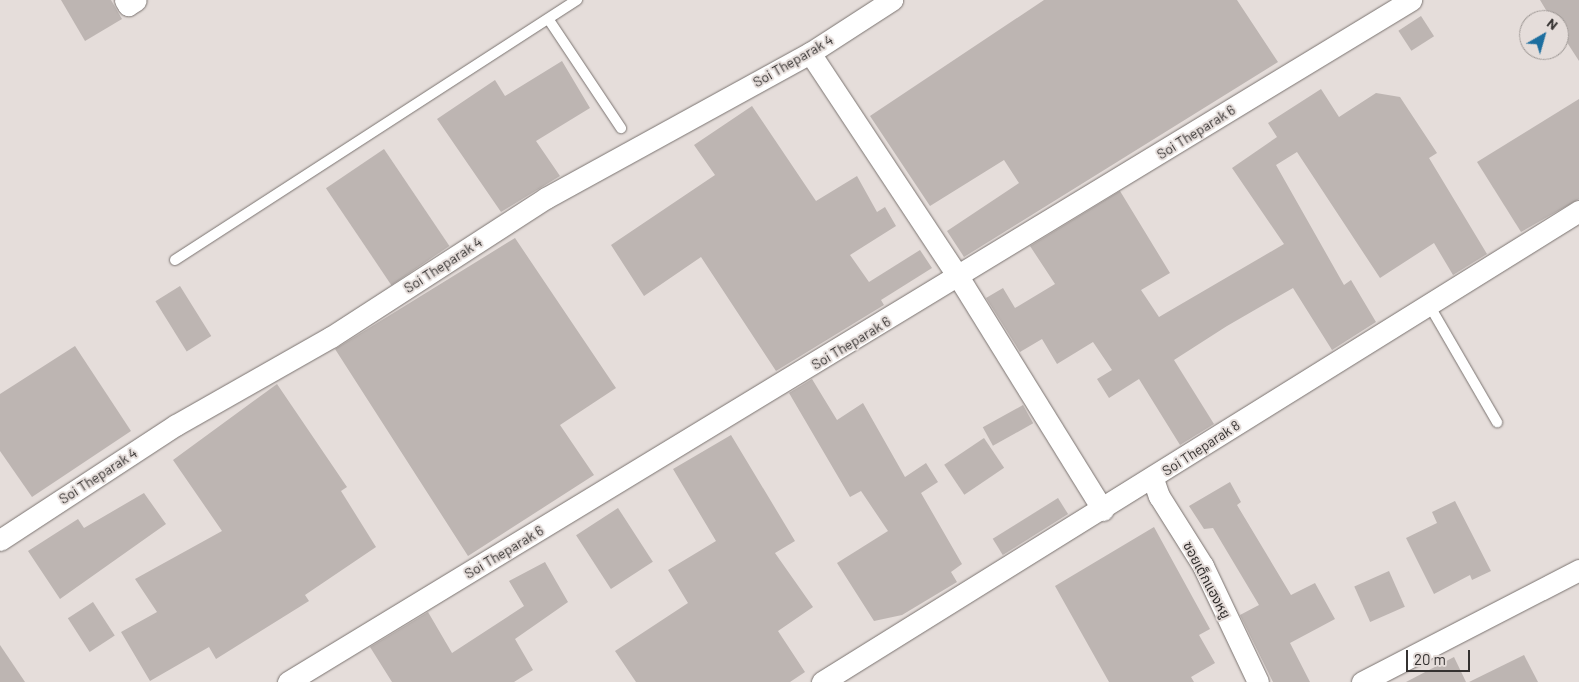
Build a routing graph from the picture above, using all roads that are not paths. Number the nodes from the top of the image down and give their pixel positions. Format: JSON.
{"nodes":[{"id":1,"x":126,"y":0,"type":"edge"},
{"id":2,"x":136,"y":0,"type":"edge"},
{"id":3,"x":577,"y":0,"type":"edge"},
{"id":4,"x":892,"y":0,"type":"edge"},
{"id":5,"x":1412,"y":0,"type":"edge"},
{"id":6,"x":549,"y":20,"type":"junction"},
{"id":7,"x":810,"y":53,"type":"junction"},
{"id":8,"x":621,"y":128,"type":"dead end"},
{"id":9,"x":1579,"y":210,"type":"edge"},
{"id":10,"x":175,"y":260,"type":"dead end"},
{"id":11,"x":959,"y":278,"type":"junction"},
{"id":12,"x":1428,"y":303,"type":"junction"},
{"id":13,"x":1497,"y":422,"type":"dead end"},
{"id":14,"x":1153,"y":479,"type":"junction"},
{"id":15,"x":1103,"y":510,"type":"junction"},
{"id":16,"x":0,"y":540,"type":"edge"},
{"id":17,"x":1579,"y":570,"type":"edge"},
{"id":18,"x":288,"y":682,"type":"edge"},
{"id":19,"x":822,"y":682,"type":"edge"},
{"id":20,"x":1258,"y":682,"type":"edge"},
{"id":21,"x":1362,"y":682,"type":"edge"}],
"edges":[{"from":1,"to":2,"type":"street"},
{"from":3,"to":6,"type":"lane"},
{"from":4,"to":7,"type":"street","name":"Soi Theparak 4"},
{"from":5,"to":11,"type":"street","name":"Soi Theparak 6"},
{"from":6,"to":8,"type":"lane"},
{"from":6,"to":10,"type":"lane"},
{"from":7,"to":11,"type":"street"},
{"from":7,"to":16,"type":"street","name":"Soi Theparak 4"},
{"from":9,"to":12,"type":"street","name":"Soi Theparak 8"},
{"from":11,"to":15,"type":"street"},
{"from":11,"to":18,"type":"street","name":"Soi Theparak 6"},
{"from":12,"to":13,"type":"lane"},
{"from":12,"to":14,"type":"street","name":"Soi Theparak 8"},
{"from":14,"to":15,"type":"street","name":"Soi Theparak 8"},
{"from":14,"to":20,"type":"street","name":"ซอยเต็กแฮงหยู"},
{"from":15,"to":19,"type":"street","name":"Soi Theparak 8"},
{"from":17,"to":21,"type":"street"}]}
